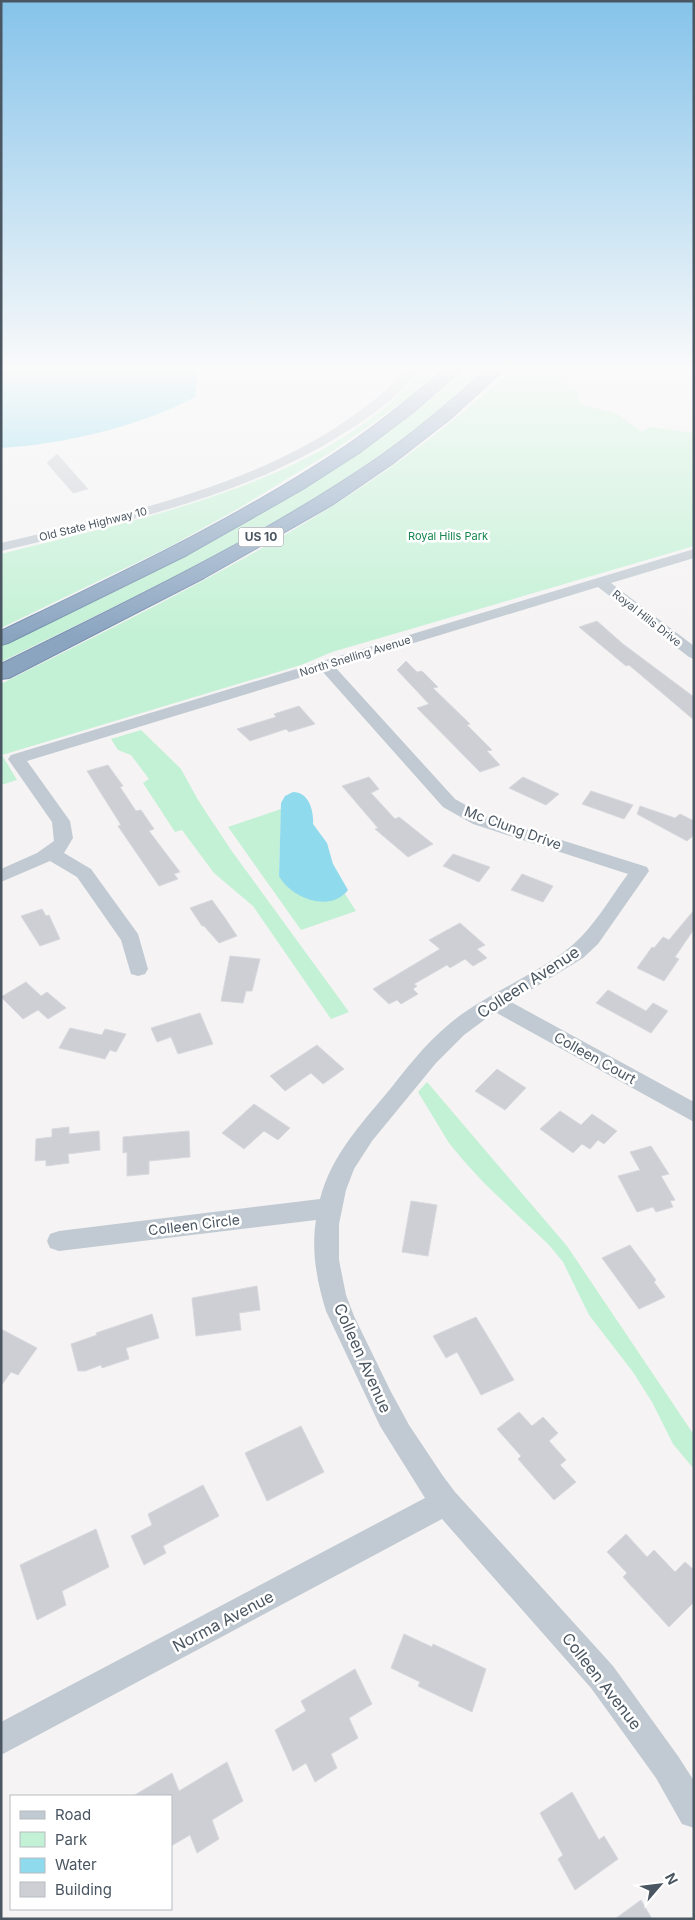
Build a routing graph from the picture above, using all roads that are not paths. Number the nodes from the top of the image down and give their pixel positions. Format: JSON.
{"nodes":[{"id":1,"x":292,"y":457,"type":"edge"},
{"id":2,"x":340,"y":457,"type":"edge"},
{"id":3,"x":389,"y":457,"type":"edge"},
{"id":4,"x":1,"y":547,"type":"edge"},
{"id":5,"x":694,"y":553,"type":"edge"},
{"id":6,"x":601,"y":582,"type":"junction"},
{"id":7,"x":1,"y":639,"type":"edge"},
{"id":8,"x":694,"y":654,"type":"edge"},
{"id":9,"x":325,"y":665,"type":"junction"},
{"id":10,"x":1,"y":673,"type":"edge"},
{"id":11,"x":51,"y":853,"type":"junction"},
{"id":12,"x":640,"y":871,"type":"joint"},
{"id":13,"x":1,"y":876,"type":"edge"},
{"id":14,"x":138,"y":969,"type":"dead end"},
{"id":15,"x":496,"y":1003,"type":"junction"},
{"id":16,"x":694,"y":1114,"type":"edge"},
{"id":17,"x":330,"y":1208,"type":"junction"},
{"id":18,"x":59,"y":1241,"type":"dead end"},
{"id":19,"x":445,"y":1502,"type":"junction"},
{"id":20,"x":1,"y":1740,"type":"edge"},
{"id":21,"x":694,"y":1812,"type":"edge"}],
"edges":[{"from":1,"to":4,"type":"street","name":"Old State Highway 10"},
{"from":2,"to":7,"type":"highway","number":"US 10"},
{"from":3,"to":10,"type":"highway","number":"US 10"},
{"from":5,"to":6,"type":"street","name":"North Snelling Avenue"},
{"from":6,"to":8,"type":"street","name":"Royal Hills Drive"},
{"from":6,"to":9,"type":"street","name":"North Snelling Avenue"},
{"from":9,"to":11,"type":"street","name":"North Snelling Avenue"},
{"from":9,"to":12,"type":"street","name":"Mc Clung Drive"},
{"from":11,"to":13,"type":"street"},
{"from":11,"to":14,"type":"street"},
{"from":12,"to":15,"type":"street","name":"Colleen Avenue"},
{"from":15,"to":16,"type":"street","name":"Colleen Court"},
{"from":15,"to":17,"type":"street","name":"Colleen Avenue"},
{"from":17,"to":18,"type":"street","name":"Colleen Circle"},
{"from":17,"to":19,"type":"street","name":"Colleen Avenue"},
{"from":19,"to":20,"type":"street","name":"Norma Avenue"},
{"from":19,"to":21,"type":"street","name":"Colleen Avenue"}]}
